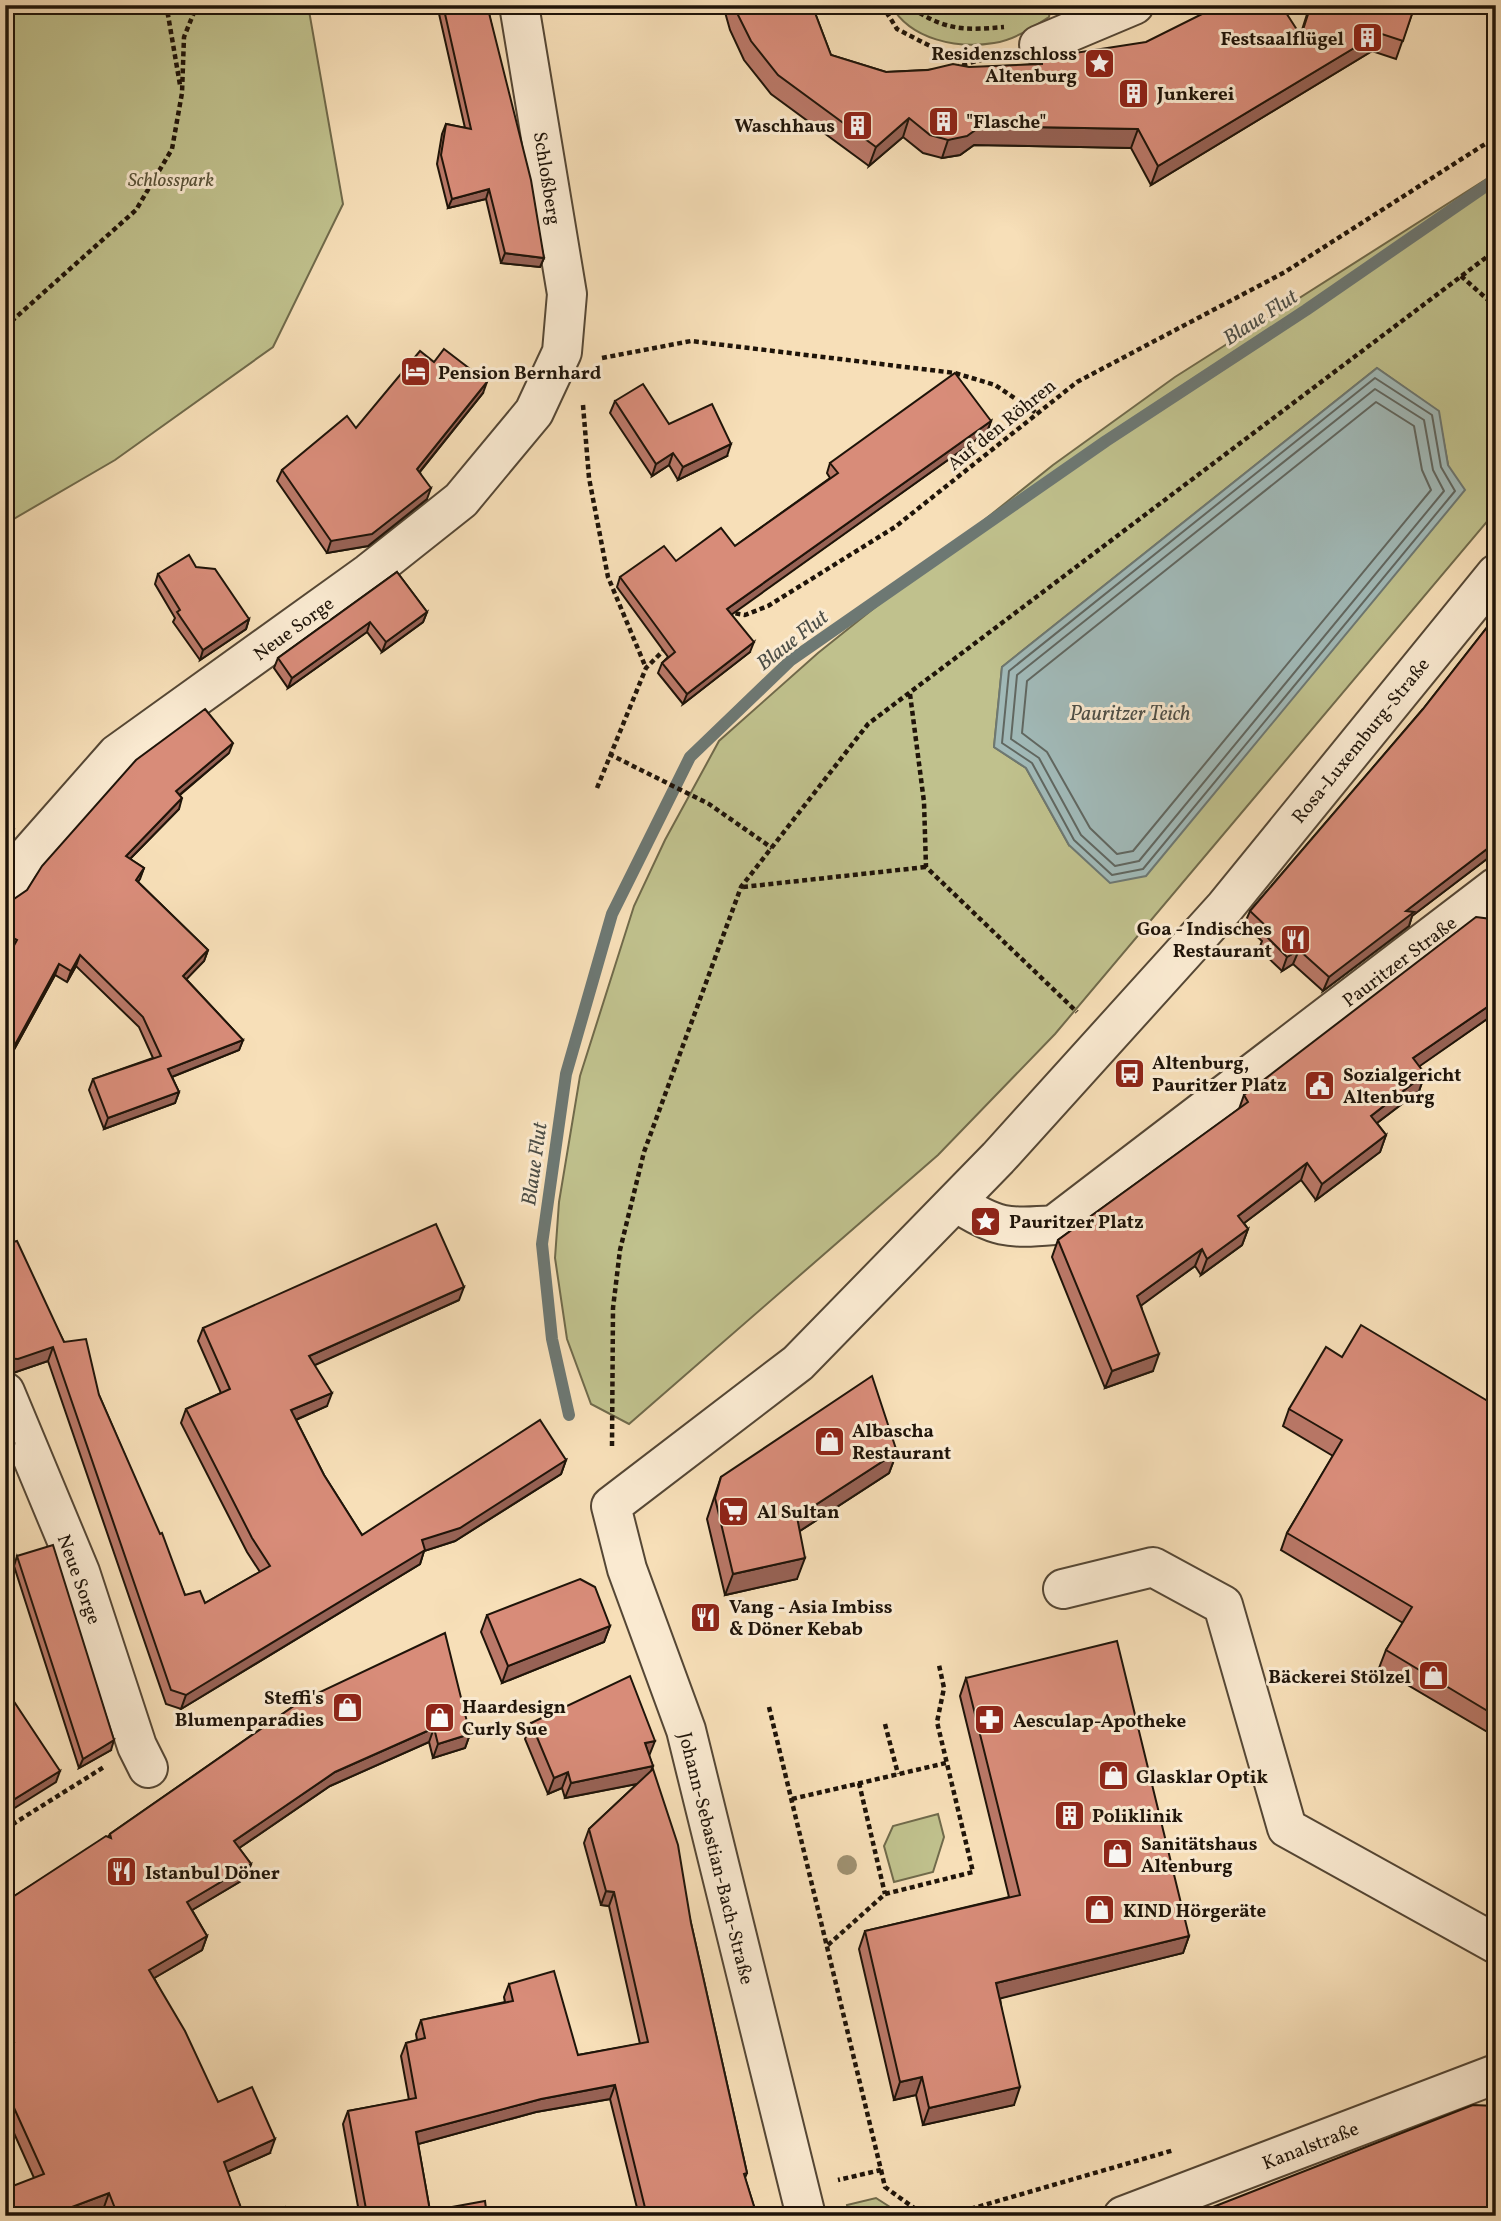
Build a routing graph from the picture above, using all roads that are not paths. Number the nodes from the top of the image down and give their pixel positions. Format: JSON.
{"nodes":[{"id":1,"x":519,"y":5,"type":"edge"},
{"id":2,"x":1133,"y":5,"type":"edge"},
{"id":3,"x":1023,"y":36,"type":"road end"},
{"id":4,"x":562,"y":352,"type":"joint"},
{"id":5,"x":1496,"y":574,"type":"edge"},
{"id":6,"x":5,"y":889,"type":"edge"},
{"id":7,"x":1495,"y":889,"type":"edge"},
{"id":8,"x":956,"y":1202,"type":"junction"},
{"id":9,"x":8,"y":1399,"type":"edge"},
{"id":10,"x":1063,"y":1589,"type":"dead end"},
{"id":11,"x":143,"y":1757,"type":"road end"},
{"id":12,"x":1496,"y":1944,"type":"edge"},
{"id":13,"x":1496,"y":2074,"type":"edge"},
{"id":14,"x":803,"y":2202,"type":"edge"},
{"id":15,"x":1124,"y":2216,"type":"edge"}],
"edges":[{"from":1,"to":4,"type":"street","name":"Schloßberg"},
{"from":2,"to":3,"type":"street"},
{"from":4,"to":6,"type":"street","name":"Neue Sorge"},
{"from":5,"to":8,"type":"street","name":"Rosa-Luxemburg-Straße"},
{"from":7,"to":8,"type":"street","name":"Pauritzer Straße"},
{"from":8,"to":14,"type":"street","name":"Johann-Sebastian-Bach-Straße"},
{"from":9,"to":11,"type":"street","name":"Neue Sorge"},
{"from":10,"to":12,"type":"street"},
{"from":13,"to":15,"type":"street","name":"Kanalstraße"}]}
